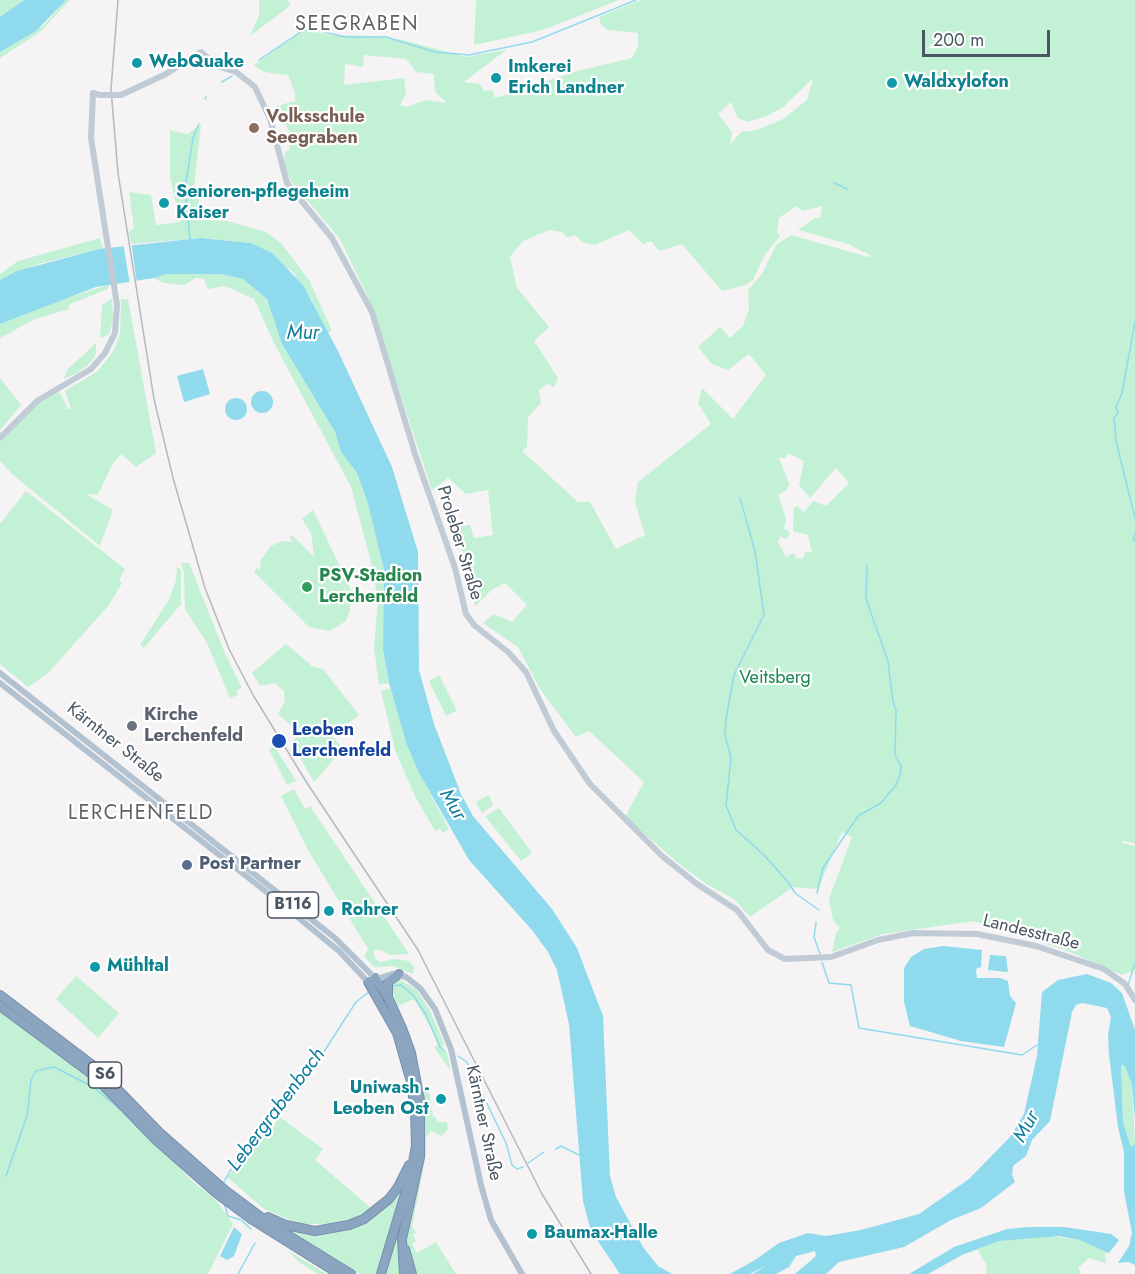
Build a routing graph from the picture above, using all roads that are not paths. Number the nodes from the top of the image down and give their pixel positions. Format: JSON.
{"nodes":[{"id":1,"x":0,"y":438,"type":"edge"},
{"id":2,"x":0,"y":674,"type":"edge"},
{"id":3,"x":0,"y":683,"type":"edge"},
{"id":4,"x":836,"y":956,"type":"joint"},
{"id":5,"x":399,"y":974,"type":"junction"},
{"id":6,"x":371,"y":980,"type":"junction"},
{"id":7,"x":0,"y":995,"type":"edge"},
{"id":8,"x":388,"y":997,"type":"junction"},
{"id":9,"x":1135,"y":1000,"type":"edge"},
{"id":10,"x":0,"y":1006,"type":"edge"},
{"id":11,"x":415,"y":1134,"type":"junction"},
{"id":12,"x":256,"y":1214,"type":"junction"},
{"id":13,"x":406,"y":1223,"type":"junction"},
{"id":14,"x":339,"y":1274,"type":"edge"},
{"id":15,"x":351,"y":1274,"type":"edge"},
{"id":16,"x":381,"y":1274,"type":"edge"},
{"id":17,"x":404,"y":1274,"type":"edge"},
{"id":18,"x":412,"y":1274,"type":"edge"},
{"id":19,"x":522,"y":1274,"type":"edge"}],
"edges":[{"from":1,"to":4,"type":"main road","name":"Proleber Straße","bridge":true},
{"from":2,"to":6,"type":"main road","name":"Kärntner Straße","number":"B116"},
{"from":3,"to":6,"type":"main road","name":"Kärntner Straße","number":"B116"},
{"from":4,"to":9,"type":"main road","name":"Landesstraße"},
{"from":5,"to":6,"type":"main road"},
{"from":5,"to":8,"type":"highway"},
{"from":5,"to":19,"type":"main road","name":"Kärntner Straße"},
{"from":6,"to":8,"type":"highway"},
{"from":6,"to":11,"type":"highway"},
{"from":7,"to":12,"type":"highway","number":"S6"},
{"from":8,"to":13,"type":"highway"},
{"from":10,"to":14,"type":"highway","number":"S6"},
{"from":11,"to":12,"type":"highway"},
{"from":11,"to":16,"type":"highway"},
{"from":12,"to":15,"type":"highway","number":"S6"},
{"from":13,"to":17,"type":"highway"},
{"from":13,"to":18,"type":"highway"}]}
